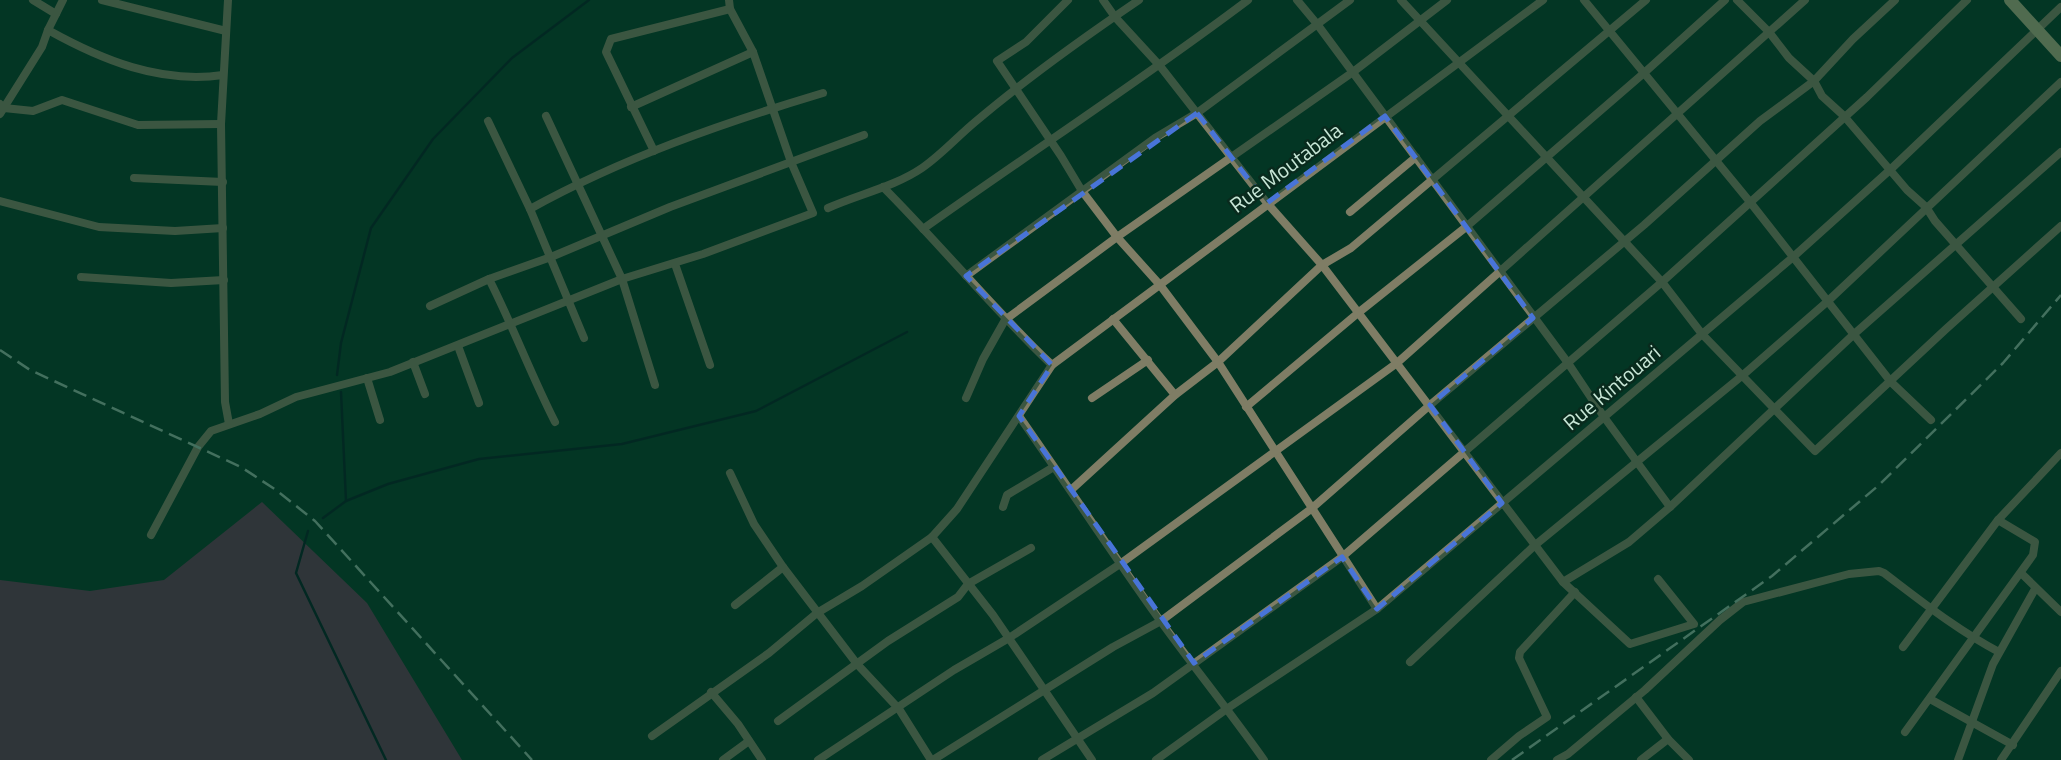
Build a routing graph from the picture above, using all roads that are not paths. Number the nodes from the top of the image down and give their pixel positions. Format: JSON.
{"nodes":[{"id":1,"x":33,"y":0,"type":"edge"},
{"id":2,"x":63,"y":0,"type":"edge"},
{"id":3,"x":102,"y":0,"type":"edge"},
{"id":4,"x":228,"y":0,"type":"edge"},
{"id":5,"x":1068,"y":0,"type":"edge"},
{"id":6,"x":1103,"y":0,"type":"edge"},
{"id":7,"x":1139,"y":0,"type":"edge"},
{"id":8,"x":1248,"y":0,"type":"edge"},
{"id":9,"x":1297,"y":0,"type":"edge"},
{"id":10,"x":1349,"y":0,"type":"edge"},
{"id":11,"x":1401,"y":0,"type":"edge"},
{"id":12,"x":1447,"y":0,"type":"edge"},
{"id":13,"x":1543,"y":0,"type":"edge"},
{"id":14,"x":1584,"y":0,"type":"edge"},
{"id":15,"x":1646,"y":0,"type":"edge"},
{"id":16,"x":1725,"y":0,"type":"edge"},
{"id":17,"x":1737,"y":0,"type":"edge"},
{"id":18,"x":1805,"y":0,"type":"edge"},
{"id":19,"x":1895,"y":0,"type":"edge"},
{"id":20,"x":1968,"y":0,"type":"edge"},
{"id":21,"x":2010,"y":0,"type":"edge"},
{"id":22,"x":729,"y":4,"type":"edge"},
{"id":23,"x":2061,"y":7,"type":"edge"},
{"id":24,"x":56,"y":14,"type":"junction"},
{"id":25,"x":1115,"y":17,"type":"junction"},
{"id":26,"x":1422,"y":21,"type":"junction"},
{"id":27,"x":1317,"y":24,"type":"junction"},
{"id":28,"x":2036,"y":29,"type":"junction"},
{"id":29,"x":48,"y":30,"type":"junction"},
{"id":30,"x":226,"y":31,"type":"junction"},
{"id":31,"x":1608,"y":31,"type":"junction"},
{"id":32,"x":1769,"y":32,"type":"junction"},
{"id":33,"x":753,"y":52,"type":"junction"},
{"id":34,"x":2061,"y":56,"type":"edge"},
{"id":35,"x":1460,"y":62,"type":"junction"},
{"id":36,"x":1160,"y":66,"type":"junction"},
{"id":37,"x":1353,"y":72,"type":"junction"},
{"id":38,"x":1644,"y":74,"type":"junction"},
{"id":39,"x":223,"y":75,"type":"junction"},
{"id":40,"x":1814,"y":81,"type":"junction"},
{"id":41,"x":2061,"y":82,"type":"edge"},
{"id":42,"x":1017,"y":89,"type":"junction"},
{"id":43,"x":823,"y":93,"type":"dead end"},
{"id":44,"x":631,"y":107,"type":"junction"},
{"id":45,"x":772,"y":108,"type":"junction"},
{"id":46,"x":1,"y":109,"type":"edge"},
{"id":47,"x":1197,"y":113,"type":"junction"},
{"id":48,"x":1678,"y":114,"type":"junction"},
{"id":49,"x":547,"y":116,"type":"dead end"},
{"id":50,"x":1385,"y":116,"type":"junction"},
{"id":51,"x":1508,"y":116,"type":"junction"},
{"id":52,"x":1844,"y":116,"type":"junction"},
{"id":53,"x":488,"y":121,"type":"dead end"},
{"id":54,"x":221,"y":124,"type":"junction"},
{"id":55,"x":864,"y":135,"type":"dead end"},
{"id":56,"x":1050,"y":139,"type":"junction"},
{"id":57,"x":654,"y":151,"type":"junction"},
{"id":58,"x":2061,"y":152,"type":"edge"},
{"id":59,"x":1545,"y":156,"type":"junction"},
{"id":60,"x":1232,"y":157,"type":"junction"},
{"id":61,"x":1416,"y":157,"type":"junction"},
{"id":62,"x":1715,"y":160,"type":"junction"},
{"id":63,"x":791,"y":162,"type":"junction"},
{"id":64,"x":1891,"y":169,"type":"junction"},
{"id":65,"x":134,"y":178,"type":"dead end"},
{"id":66,"x":1433,"y":180,"type":"junction"},
{"id":67,"x":223,"y":182,"type":"junction"},
{"id":68,"x":578,"y":182,"type":"junction"},
{"id":69,"x":883,"y":187,"type":"junction"},
{"id":70,"x":1082,"y":191,"type":"junction"},
{"id":71,"x":1584,"y":196,"type":"junction"},
{"id":72,"x":0,"y":201,"type":"edge"},
{"id":73,"x":1750,"y":202,"type":"junction"},
{"id":74,"x":1267,"y":203,"type":"junction"},
{"id":75,"x":1926,"y":207,"type":"junction"},
{"id":76,"x":828,"y":208,"type":"dead end"},
{"id":77,"x":530,"y":209,"type":"junction"},
{"id":78,"x":1350,"y":212,"type":"dead end"},
{"id":79,"x":2061,"y":226,"type":"edge"},
{"id":80,"x":1466,"y":227,"type":"junction"},
{"id":81,"x":223,"y":228,"type":"junction"},
{"id":82,"x":923,"y":229,"type":"junction"},
{"id":83,"x":602,"y":235,"type":"junction"},
{"id":84,"x":1116,"y":237,"type":"junction"},
{"id":85,"x":1625,"y":241,"type":"junction"},
{"id":86,"x":1956,"y":244,"type":"junction"},
{"id":87,"x":551,"y":257,"type":"junction"},
{"id":88,"x":1792,"y":258,"type":"junction"},
{"id":89,"x":675,"y":264,"type":"junction"},
{"id":90,"x":1322,"y":265,"type":"junction"},
{"id":91,"x":1500,"y":273,"type":"junction"},
{"id":92,"x":966,"y":276,"type":"junction"},
{"id":93,"x":82,"y":277,"type":"dead end"},
{"id":94,"x":489,"y":279,"type":"junction"},
{"id":95,"x":622,"y":279,"type":"junction"},
{"id":96,"x":224,"y":280,"type":"junction"},
{"id":97,"x":1662,"y":282,"type":"junction"},
{"id":98,"x":1160,"y":285,"type":"junction"},
{"id":99,"x":1992,"y":287,"type":"junction"},
{"id":100,"x":568,"y":300,"type":"junction"},
{"id":101,"x":1828,"y":300,"type":"junction"},
{"id":102,"x":430,"y":306,"type":"dead end"},
{"id":103,"x":1358,"y":313,"type":"junction"},
{"id":104,"x":1533,"y":318,"type":"junction"},
{"id":105,"x":1113,"y":319,"type":"junction"},
{"id":106,"x":2021,"y":319,"type":"dead end"},
{"id":107,"x":1005,"y":320,"type":"junction"},
{"id":108,"x":512,"y":323,"type":"junction"},
{"id":109,"x":1702,"y":334,"type":"junction"},
{"id":110,"x":1853,"y":335,"type":"junction"},
{"id":111,"x":584,"y":338,"type":"dead end"},
{"id":112,"x":458,"y":346,"type":"junction"},
{"id":113,"x":1148,"y":360,"type":"junction"},
{"id":114,"x":413,"y":362,"type":"junction"},
{"id":115,"x":1218,"y":362,"type":"junction"},
{"id":116,"x":1397,"y":363,"type":"junction"},
{"id":117,"x":1569,"y":363,"type":"junction"},
{"id":118,"x":710,"y":365,"type":"dead end"},
{"id":119,"x":1052,"y":365,"type":"junction"},
{"id":120,"x":1743,"y":374,"type":"junction"},
{"id":121,"x":367,"y":378,"type":"junction"},
{"id":122,"x":1891,"y":382,"type":"junction"},
{"id":123,"x":655,"y":385,"type":"dead end"},
{"id":124,"x":425,"y":394,"type":"dead end"},
{"id":125,"x":1175,"y":395,"type":"junction"},
{"id":126,"x":966,"y":398,"type":"dead end"},
{"id":127,"x":1092,"y":398,"type":"dead end"},
{"id":128,"x":479,"y":403,"type":"dead end"},
{"id":129,"x":1430,"y":405,"type":"junction"},
{"id":130,"x":1246,"y":407,"type":"junction"},
{"id":131,"x":1775,"y":410,"type":"junction"},
{"id":132,"x":1019,"y":416,"type":"junction"},
{"id":133,"x":1604,"y":418,"type":"junction"},
{"id":134,"x":380,"y":420,"type":"dead end"},
{"id":135,"x":1931,"y":420,"type":"dead end"},
{"id":136,"x":555,"y":422,"type":"dead end"},
{"id":137,"x":229,"y":424,"type":"junction"},
{"id":138,"x":1466,"y":452,"type":"junction"},
{"id":139,"x":1275,"y":453,"type":"junction"},
{"id":140,"x":2061,"y":453,"type":"edge"},
{"id":141,"x":1637,"y":461,"type":"junction"},
{"id":142,"x":1052,"y":468,"type":"junction"},
{"id":143,"x":730,"y":473,"type":"dead end"},
{"id":144,"x":1071,"y":490,"type":"junction"},
{"id":145,"x":1503,"y":503,"type":"junction"},
{"id":146,"x":1003,"y":507,"type":"dead end"},
{"id":147,"x":1670,"y":507,"type":"junction"},
{"id":148,"x":1311,"y":509,"type":"junction"},
{"id":149,"x":1998,"y":520,"type":"junction"},
{"id":150,"x":151,"y":535,"type":"dead end"},
{"id":151,"x":932,"y":537,"type":"junction"},
{"id":152,"x":1534,"y":546,"type":"junction"},
{"id":153,"x":1031,"y":548,"type":"dead end"},
{"id":154,"x":1342,"y":557,"type":"junction"},
{"id":155,"x":1121,"y":564,"type":"junction"},
{"id":156,"x":783,"y":567,"type":"junction"},
{"id":157,"x":2021,"y":573,"type":"junction"},
{"id":158,"x":1658,"y":579,"type":"dead end"},
{"id":159,"x":1563,"y":582,"type":"junction"},
{"id":160,"x":968,"y":584,"type":"junction"},
{"id":161,"x":2035,"y":589,"type":"junction"},
{"id":162,"x":1575,"y":592,"type":"junction"},
{"id":163,"x":735,"y":605,"type":"dead end"},
{"id":164,"x":1377,"y":609,"type":"junction"},
{"id":165,"x":1931,"y":610,"type":"junction"},
{"id":166,"x":2061,"y":612,"type":"edge"},
{"id":167,"x":817,"y":613,"type":"junction"},
{"id":168,"x":1161,"y":621,"type":"junction"},
{"id":169,"x":1009,"y":638,"type":"junction"},
{"id":170,"x":1973,"y":638,"type":"junction"},
{"id":171,"x":1903,"y":647,"type":"dead end"},
{"id":172,"x":1998,"y":652,"type":"junction"},
{"id":173,"x":1410,"y":662,"type":"dead end"},
{"id":174,"x":1194,"y":663,"type":"junction"},
{"id":175,"x":857,"y":664,"type":"junction"},
{"id":176,"x":2061,"y":671,"type":"edge"},
{"id":177,"x":1044,"y":689,"type":"junction"},
{"id":178,"x":711,"y":692,"type":"junction"},
{"id":179,"x":1636,"y":697,"type":"junction"},
{"id":180,"x":1930,"y":699,"type":"junction"},
{"id":181,"x":1228,"y":708,"type":"junction"},
{"id":182,"x":899,"y":709,"type":"junction"},
{"id":183,"x":778,"y":721,"type":"dead end"},
{"id":184,"x":1972,"y":722,"type":"junction"},
{"id":185,"x":1905,"y":732,"type":"dead end"},
{"id":186,"x":652,"y":736,"type":"dead end"},
{"id":187,"x":1078,"y":737,"type":"junction"},
{"id":188,"x":1668,"y":739,"type":"junction"},
{"id":189,"x":749,"y":741,"type":"junction"},
{"id":190,"x":2013,"y":745,"type":"junction"},
{"id":191,"x":1571,"y":757,"type":"edge"},
{"id":192,"x":723,"y":760,"type":"edge"},
{"id":193,"x":762,"y":760,"type":"edge"},
{"id":194,"x":818,"y":760,"type":"edge"},
{"id":195,"x":932,"y":760,"type":"edge"},
{"id":196,"x":1042,"y":760,"type":"edge"},
{"id":197,"x":1092,"y":760,"type":"edge"},
{"id":198,"x":1156,"y":760,"type":"edge"},
{"id":199,"x":1263,"y":760,"type":"edge"},
{"id":200,"x":1491,"y":760,"type":"edge"},
{"id":201,"x":1557,"y":760,"type":"edge"},
{"id":202,"x":1641,"y":760,"type":"edge"},
{"id":203,"x":1689,"y":760,"type":"edge"},
{"id":204,"x":1958,"y":760,"type":"edge"},
{"id":205,"x":2001,"y":760,"type":"edge"}],
"edges":[{"from":1,"to":24,"type":"street"},
{"from":2,"to":24,"type":"street"},
{"from":3,"to":30,"type":"street"},
{"from":4,"to":30,"type":"street"},
{"from":5,"to":42,"type":"street"},
{"from":6,"to":25,"type":"street"},
{"from":7,"to":25,"type":"street"},
{"from":8,"to":36,"type":"street"},
{"from":9,"to":27,"type":"street"},
{"from":10,"to":27,"type":"street"},
{"from":11,"to":26,"type":"street"},
{"from":12,"to":26,"type":"street"},
{"from":13,"to":35,"type":"street","name":"Rue Moutabala"},
{"from":14,"to":31,"type":"street"},
{"from":15,"to":31,"type":"street"},
{"from":16,"to":38,"type":"street"},
{"from":17,"to":32,"type":"street"},
{"from":18,"to":32,"type":"street"},
{"from":19,"to":40,"type":"street"},
{"from":20,"to":52,"type":"street"},
{"from":21,"to":28,"type":"street"},
{"from":22,"to":33,"type":"street"},
{"from":22,"to":44,"type":"street"},
{"from":23,"to":28,"type":"street","name":"Rue Kintouari"},
{"from":24,"to":29,"type":"street"},
{"from":25,"to":36,"type":"street"},
{"from":25,"to":42,"type":"street"},
{"from":26,"to":35,"type":"street"},
{"from":26,"to":37,"type":"street"},
{"from":27,"to":37,"type":"street"},
{"from":27,"to":47,"type":"street"},
{"from":28,"to":34,"type":"street"},
{"from":28,"to":64,"type":"street","name":"Rue Kintouari"},
{"from":29,"to":39,"type":"street"},
{"from":29,"to":46,"type":"street"},
{"from":30,"to":39,"type":"street"},
{"from":31,"to":38,"type":"street"},
{"from":31,"to":51,"type":"street"},
{"from":32,"to":40,"type":"street"},
{"from":32,"to":48,"type":"street"},
{"from":33,"to":44,"type":"street"},
{"from":33,"to":45,"type":"street"},
{"from":35,"to":50,"type":"street","name":"Rue Moutabala"},
{"from":35,"to":51,"type":"street"},
{"from":36,"to":47,"type":"street"},
{"from":36,"to":56,"type":"street"},
{"from":37,"to":50,"type":"street"},
{"from":37,"to":60,"type":"street"},
{"from":38,"to":48,"type":"street"},
{"from":38,"to":59,"type":"street"},
{"from":39,"to":54,"type":"street"},
{"from":40,"to":52,"type":"street"},
{"from":40,"to":62,"type":"street"},
{"from":41,"to":75,"type":"street"},
{"from":42,"to":56,"type":"street"},
{"from":42,"to":69,"type":"street"},
{"from":43,"to":45,"type":"street"},
{"from":44,"to":57,"type":"street"},
{"from":45,"to":57,"type":"street"},
{"from":45,"to":63,"type":"street"},
{"from":46,"to":54,"type":"street"},
{"from":47,"to":60,"type":"street"},
{"from":47,"to":70,"type":"street"},
{"from":48,"to":62,"type":"street"},
{"from":48,"to":71,"type":"street"},
{"from":49,"to":68,"type":"street"},
{"from":50,"to":61,"type":"street"},
{"from":50,"to":74,"type":"street","name":"Rue Moutabala"},
{"from":51,"to":59,"type":"street"},
{"from":51,"to":66,"type":"street"},
{"from":52,"to":64,"type":"street"},
{"from":52,"to":73,"type":"street"},
{"from":53,"to":77,"type":"street"},
{"from":54,"to":67,"type":"street"},
{"from":55,"to":63,"type":"street"},
{"from":56,"to":70,"type":"street"},
{"from":56,"to":82,"type":"street"},
{"from":57,"to":68,"type":"street"},
{"from":58,"to":86,"type":"street"},
{"from":59,"to":71,"type":"street"},
{"from":59,"to":80,"type":"street"},
{"from":60,"to":74,"type":"street"},
{"from":60,"to":84,"type":"street"},
{"from":61,"to":66,"type":"street"},
{"from":61,"to":78,"type":"street"},
{"from":62,"to":73,"type":"street"},
{"from":62,"to":85,"type":"street"},
{"from":63,"to":83,"type":"street"},
{"from":63,"to":89,"type":"street"},
{"from":64,"to":75,"type":"street"},
{"from":64,"to":88,"type":"street","name":"Rue Kintouari"},
{"from":65,"to":67,"type":"street"},
{"from":66,"to":80,"type":"street"},
{"from":66,"to":90,"type":"street"},
{"from":67,"to":81,"type":"street"},
{"from":68,"to":77,"type":"street"},
{"from":68,"to":83,"type":"street"},
{"from":69,"to":76,"type":"street"},
{"from":69,"to":82,"type":"street"},
{"from":70,"to":84,"type":"street"},
{"from":70,"to":92,"type":"street"},
{"from":71,"to":85,"type":"street"},
{"from":71,"to":91,"type":"street"},
{"from":72,"to":81,"type":"street"},
{"from":73,"to":88,"type":"street"},
{"from":73,"to":97,"type":"street"},
{"from":74,"to":90,"type":"street"},
{"from":74,"to":98,"type":"street","name":"Rue Moutabala"},
{"from":75,"to":86,"type":"street"},
{"from":75,"to":101,"type":"street"},
{"from":77,"to":87,"type":"street"},
{"from":79,"to":99,"type":"street"},
{"from":80,"to":91,"type":"street"},
{"from":80,"to":103,"type":"street"},
{"from":81,"to":96,"type":"street"},
{"from":82,"to":92,"type":"street"},
{"from":83,"to":87,"type":"street"},
{"from":83,"to":95,"type":"street"},
{"from":84,"to":98,"type":"street"},
{"from":84,"to":107,"type":"street"},
{"from":85,"to":97,"type":"street"},
{"from":85,"to":104,"type":"street"},
{"from":86,"to":99,"type":"street"},
{"from":86,"to":110,"type":"street"},
{"from":87,"to":94,"type":"street"},
{"from":87,"to":100,"type":"street"},
{"from":88,"to":101,"type":"street"},
{"from":88,"to":109,"type":"street","name":"Rue Kintouari"},
{"from":89,"to":95,"type":"street"},
{"from":89,"to":118,"type":"street"},
{"from":90,"to":103,"type":"street"},
{"from":90,"to":115,"type":"street"},
{"from":91,"to":104,"type":"street"},
{"from":91,"to":116,"type":"street"},
{"from":92,"to":107,"type":"street"},
{"from":93,"to":96,"type":"street"},
{"from":94,"to":102,"type":"street"},
{"from":94,"to":108,"type":"street"},
{"from":95,"to":100,"type":"street"},
{"from":95,"to":123,"type":"street"},
{"from":96,"to":137,"type":"street"},
{"from":97,"to":109,"type":"street"},
{"from":97,"to":117,"type":"street"},
{"from":98,"to":105,"type":"street","name":"Rue Moutabala"},
{"from":98,"to":115,"type":"street"},
{"from":99,"to":106,"type":"street"},
{"from":99,"to":122,"type":"street"},
{"from":100,"to":108,"type":"street"},
{"from":100,"to":111,"type":"street"},
{"from":101,"to":110,"type":"street"},
{"from":101,"to":120,"type":"street"},
{"from":103,"to":116,"type":"street"},
{"from":103,"to":130,"type":"street"},
{"from":104,"to":117,"type":"street"},
{"from":104,"to":129,"type":"street"},
{"from":105,"to":113,"type":"street"},
{"from":105,"to":119,"type":"street","name":"Rue Moutabala"},
{"from":107,"to":119,"type":"street"},
{"from":107,"to":126,"type":"street"},
{"from":108,"to":112,"type":"street"},
{"from":108,"to":136,"type":"street"},
{"from":109,"to":120,"type":"street"},
{"from":109,"to":133,"type":"street","name":"Rue Kintouari"},
{"from":110,"to":122,"type":"street"},
{"from":110,"to":131,"type":"street"},
{"from":112,"to":114,"type":"street"},
{"from":112,"to":128,"type":"street"},
{"from":113,"to":125,"type":"street"},
{"from":113,"to":127,"type":"street"},
{"from":114,"to":121,"type":"street"},
{"from":114,"to":124,"type":"street"},
{"from":115,"to":125,"type":"street"},
{"from":115,"to":130,"type":"street"},
{"from":116,"to":129,"type":"street"},
{"from":116,"to":139,"type":"street"},
{"from":117,"to":133,"type":"street"},
{"from":117,"to":138,"type":"street"},
{"from":119,"to":132,"type":"street"},
{"from":120,"to":131,"type":"street"},
{"from":120,"to":141,"type":"street"},
{"from":121,"to":134,"type":"street"},
{"from":121,"to":137,"type":"street"},
{"from":122,"to":131,"type":"street"},
{"from":122,"to":135,"type":"street"},
{"from":125,"to":144,"type":"street"},
{"from":129,"to":138,"type":"street"},
{"from":129,"to":148,"type":"street"},
{"from":130,"to":139,"type":"street"},
{"from":131,"to":147,"type":"street"},
{"from":132,"to":142,"type":"street"},
{"from":132,"to":151,"type":"street"},
{"from":133,"to":141,"type":"street"},
{"from":133,"to":145,"type":"street","name":"Rue Kintouari"},
{"from":137,"to":150,"type":"street"},
{"from":138,"to":145,"type":"street"},
{"from":138,"to":154,"type":"street"},
{"from":139,"to":148,"type":"street"},
{"from":139,"to":155,"type":"street"},
{"from":140,"to":149,"type":"street"},
{"from":141,"to":147,"type":"street"},
{"from":141,"to":152,"type":"street"},
{"from":142,"to":144,"type":"street"},
{"from":142,"to":146,"type":"street"},
{"from":143,"to":156,"type":"street"},
{"from":144,"to":155,"type":"street"},
{"from":145,"to":152,"type":"street"},
{"from":145,"to":164,"type":"street","name":"Rue Kintouari"},
{"from":147,"to":159,"type":"street"},
{"from":148,"to":154,"type":"street"},
{"from":148,"to":168,"type":"street"},
{"from":149,"to":157,"type":"street"},
{"from":149,"to":165,"type":"street"},
{"from":151,"to":160,"type":"street"},
{"from":151,"to":167,"type":"street"},
{"from":152,"to":159,"type":"street"},
{"from":152,"to":173,"type":"street"},
{"from":153,"to":160,"type":"street"},
{"from":154,"to":164,"type":"street"},
{"from":154,"to":174,"type":"street"},
{"from":155,"to":168,"type":"street"},
{"from":155,"to":169,"type":"street"},
{"from":156,"to":163,"type":"street"},
{"from":156,"to":167,"type":"street"},
{"from":157,"to":161,"type":"street"},
{"from":157,"to":170,"type":"street"},
{"from":158,"to":162,"type":"street"},
{"from":159,"to":162,"type":"street"},
{"from":160,"to":169,"type":"street"},
{"from":160,"to":175,"type":"street"},
{"from":161,"to":166,"type":"street"},
{"from":161,"to":172,"type":"street"},
{"from":162,"to":200,"type":"street"},
{"from":164,"to":181,"type":"street","name":"Rue Kintouari"},
{"from":165,"to":170,"type":"street"},
{"from":165,"to":171,"type":"street"},
{"from":165,"to":179,"type":"street"},
{"from":167,"to":175,"type":"street"},
{"from":167,"to":178,"type":"street"},
{"from":168,"to":174,"type":"street"},
{"from":168,"to":177,"type":"street"},
{"from":169,"to":177,"type":"street"},
{"from":169,"to":182,"type":"street"},
{"from":170,"to":172,"type":"street"},
{"from":170,"to":180,"type":"street"},
{"from":172,"to":184,"type":"street"},
{"from":174,"to":181,"type":"street"},
{"from":174,"to":187,"type":"street"},
{"from":175,"to":182,"type":"street"},
{"from":175,"to":183,"type":"street"},
{"from":176,"to":190,"type":"street"},
{"from":177,"to":187,"type":"street"},
{"from":177,"to":195,"type":"street"},
{"from":178,"to":186,"type":"street"},
{"from":178,"to":189,"type":"street"},
{"from":179,"to":188,"type":"street"},
{"from":179,"to":191,"type":"street"},
{"from":180,"to":184,"type":"street"},
{"from":180,"to":185,"type":"street"},
{"from":181,"to":198,"type":"street","name":"Rue Kintouari"},
{"from":181,"to":199,"type":"street"},
{"from":182,"to":194,"type":"street"},
{"from":182,"to":195,"type":"street"},
{"from":184,"to":190,"type":"street"},
{"from":184,"to":204,"type":"street"},
{"from":187,"to":196,"type":"street"},
{"from":187,"to":197,"type":"street"},
{"from":188,"to":202,"type":"street"},
{"from":188,"to":203,"type":"street"},
{"from":189,"to":192,"type":"street"},
{"from":189,"to":193,"type":"street"},
{"from":190,"to":205,"type":"street"},
{"from":191,"to":201,"type":"street"}]}
